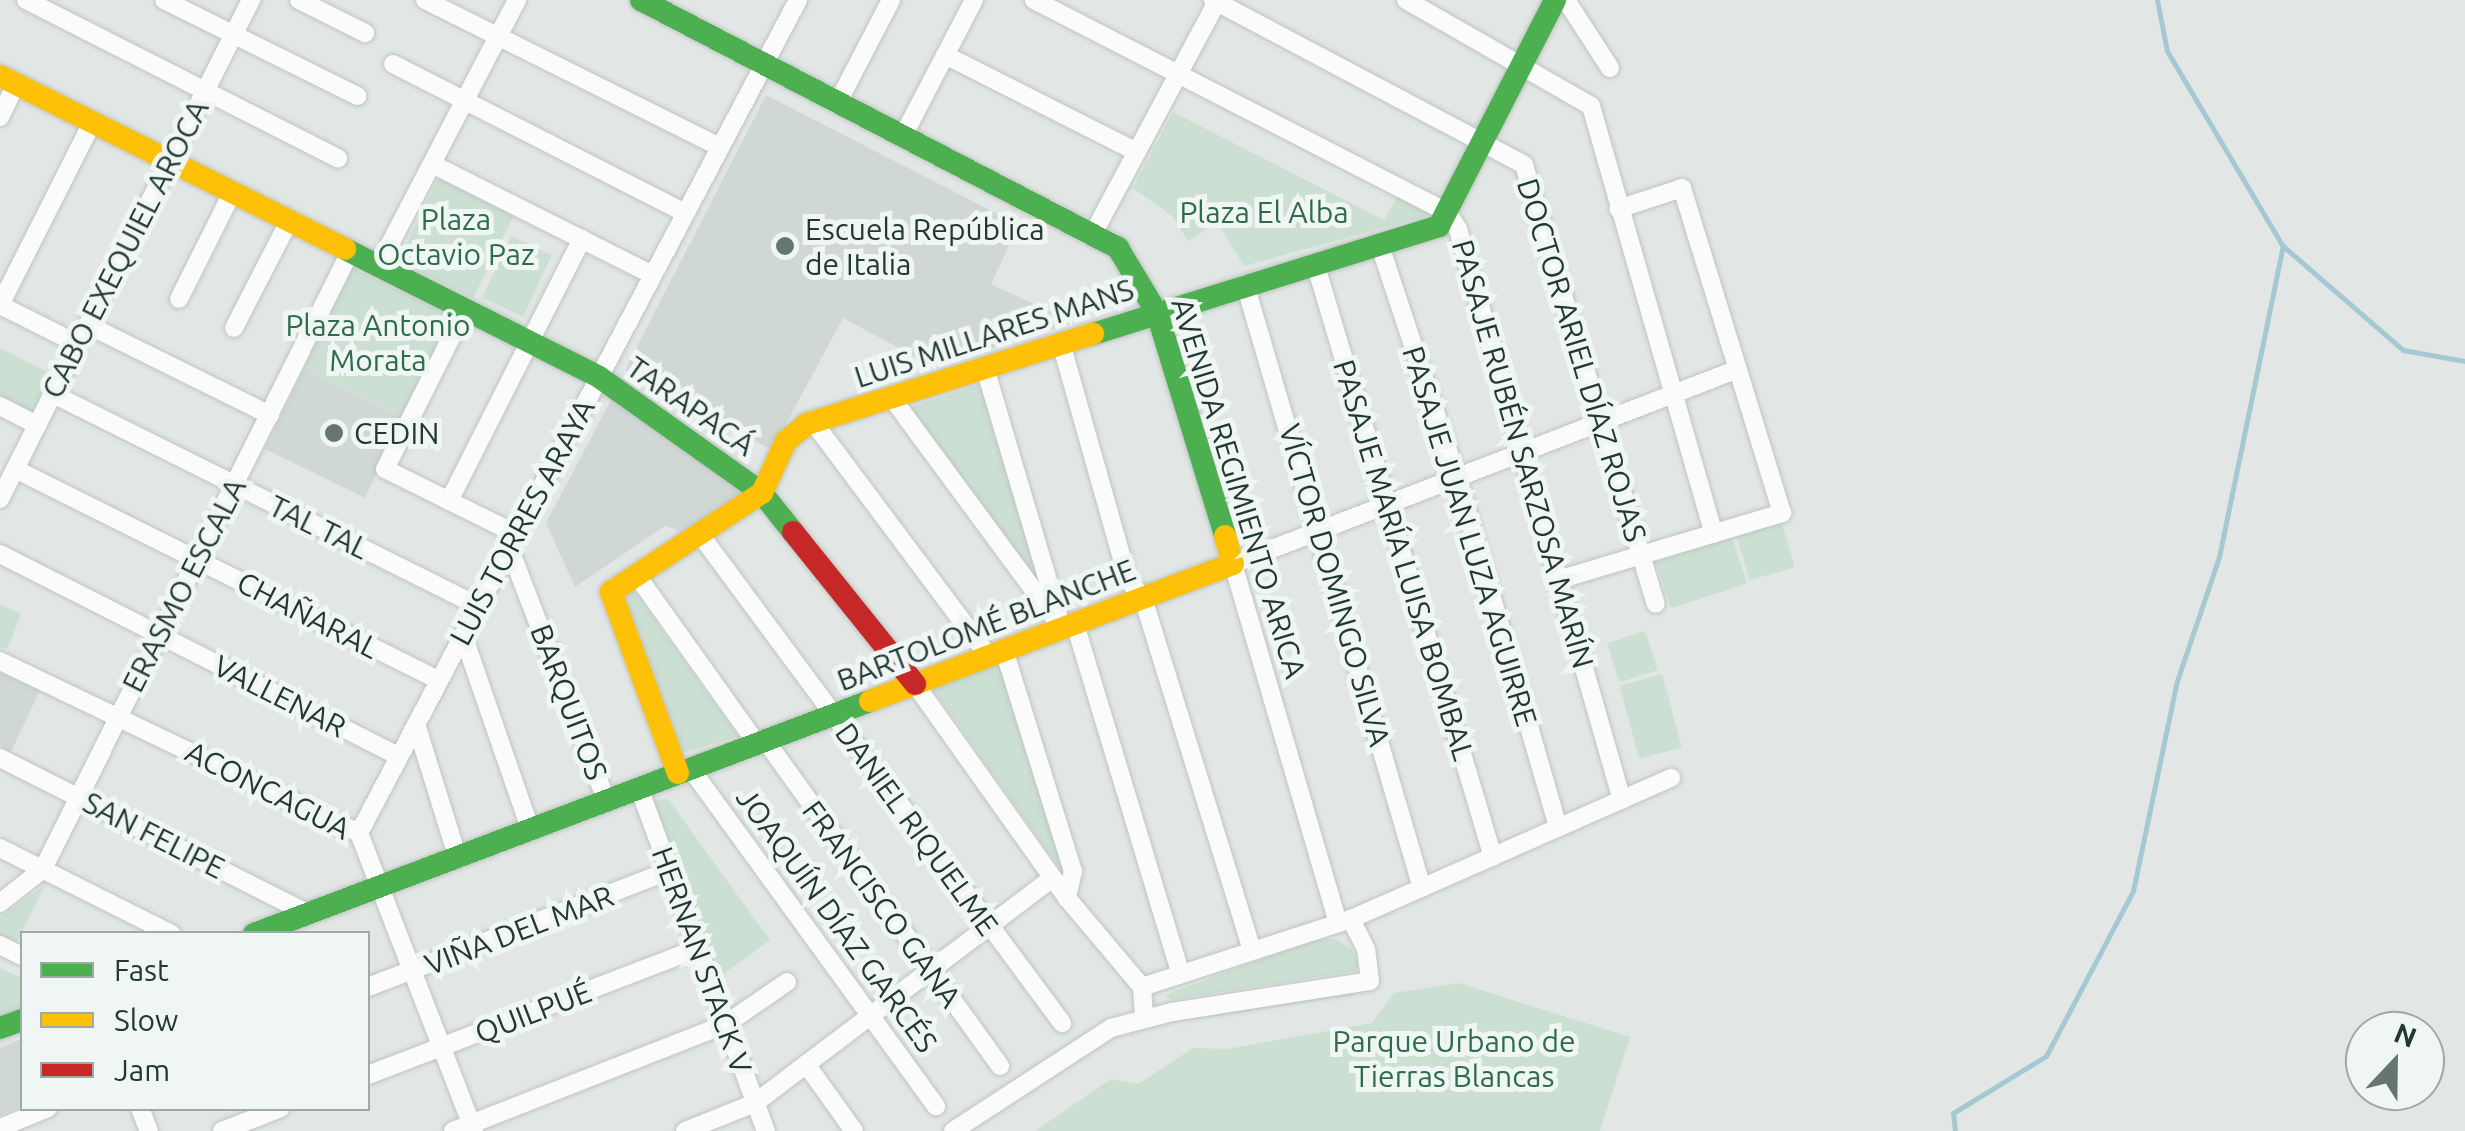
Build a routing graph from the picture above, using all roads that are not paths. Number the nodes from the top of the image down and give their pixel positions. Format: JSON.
{"nodes":[{"id":1,"x":26,"y":0,"type":"edge"},
{"id":2,"x":164,"y":0,"type":"edge"},
{"id":3,"x":251,"y":0,"type":"edge"},
{"id":4,"x":300,"y":0,"type":"edge"},
{"id":5,"x":425,"y":0,"type":"edge"},
{"id":6,"x":517,"y":0,"type":"edge"},
{"id":7,"x":642,"y":0,"type":"edge"},
{"id":8,"x":798,"y":0,"type":"edge"},
{"id":9,"x":891,"y":0,"type":"edge"},
{"id":10,"x":974,"y":0,"type":"edge"},
{"id":11,"x":1034,"y":0,"type":"edge"},
{"id":12,"x":1406,"y":0,"type":"edge"},
{"id":13,"x":1555,"y":0,"type":"edge"},
{"id":14,"x":1566,"y":0,"type":"edge"},
{"id":15,"x":1216,"y":1,"type":"edge"},
{"id":16,"x":233,"y":34,"type":"junction"},
{"id":17,"x":365,"y":34,"type":"dead end"},
{"id":18,"x":498,"y":36,"type":"junction"},
{"id":19,"x":945,"y":55,"type":"junction"},
{"id":20,"x":765,"y":62,"type":"junction"},
{"id":21,"x":1524,"y":63,"type":"junction"},
{"id":22,"x":393,"y":64,"type":"dead end"},
{"id":23,"x":1610,"y":68,"type":"dead end"},
{"id":24,"x":1179,"y":73,"type":"junction"},
{"id":25,"x":8,"y":80,"type":"edge"},
{"id":26,"x":205,"y":91,"type":"junction"},
{"id":27,"x":357,"y":96,"type":"dead end"},
{"id":28,"x":839,"y":100,"type":"junction"},
{"id":29,"x":465,"y":101,"type":"junction"},
{"id":30,"x":0,"y":117,"type":"edge"},
{"id":31,"x":92,"y":122,"type":"junction"},
{"id":32,"x":904,"y":134,"type":"junction"},
{"id":33,"x":1487,"y":142,"type":"junction"},
{"id":34,"x":720,"y":147,"type":"junction"},
{"id":35,"x":1137,"y":152,"type":"junction"},
{"id":36,"x":338,"y":158,"type":"dead end"},
{"id":37,"x":170,"y":161,"type":"junction"},
{"id":38,"x":432,"y":164,"type":"junction"},
{"id":39,"x":232,"y":193,"type":"junction"},
{"id":40,"x":1618,"y":209,"type":"junction"},
{"id":41,"x":1447,"y":212,"type":"junction"},
{"id":42,"x":686,"y":213,"type":"junction"},
{"id":43,"x":288,"y":221,"type":"junction"},
{"id":44,"x":1094,"y":232,"type":"junction"},
{"id":45,"x":582,"y":239,"type":"junction"},
{"id":46,"x":1380,"y":246,"type":"junction"},
{"id":47,"x":350,"y":252,"type":"junction"},
{"id":48,"x":1315,"y":264,"type":"junction"},
{"id":49,"x":378,"y":266,"type":"junction"},
{"id":50,"x":652,"y":275,"type":"junction"},
{"id":51,"x":1244,"y":284,"type":"junction"},
{"id":52,"x":179,"y":299,"type":"dead end"},
{"id":53,"x":0,"y":305,"type":"edge"},
{"id":54,"x":465,"y":310,"type":"junction"},
{"id":55,"x":1157,"y":312,"type":"junction"},
{"id":56,"x":88,"y":325,"type":"junction"},
{"id":57,"x":234,"y":328,"type":"dead end"},
{"id":58,"x":530,"y":342,"type":"junction"},
{"id":59,"x":1062,"y":343,"type":"junction"},
{"id":60,"x":78,"y":344,"type":"junction"},
{"id":61,"x":985,"y":368,"type":"junction"},
{"id":62,"x":1738,"y":369,"type":"junction"},
{"id":63,"x":599,"y":378,"type":"junction"},
{"id":64,"x":53,"y":394,"type":"junction"},
{"id":65,"x":1673,"y":394,"type":"junction"},
{"id":66,"x":892,"y":398,"type":"junction"},
{"id":67,"x":0,"y":406,"type":"edge"},
{"id":68,"x":270,"y":414,"type":"junction"},
{"id":69,"x":1599,"y":422,"type":"junction"},
{"id":70,"x":814,"y":423,"type":"junction"},
{"id":71,"x":37,"y":425,"type":"junction"},
{"id":72,"x":1524,"y":451,"type":"junction"},
{"id":73,"x":15,"y":469,"type":"junction"},
{"id":74,"x":1457,"y":477,"type":"junction"},
{"id":75,"x":235,"y":484,"type":"junction"},
{"id":76,"x":762,"y":493,"type":"junction"},
{"id":77,"x":0,"y":499,"type":"edge"},
{"id":78,"x":449,"y":501,"type":"junction"},
{"id":79,"x":1387,"y":504,"type":"junction"},
{"id":80,"x":1320,"y":530,"type":"junction"},
{"id":81,"x":1714,"y":534,"type":"junction"},
{"id":82,"x":702,"y":537,"type":"junction"},
{"id":83,"x":513,"y":541,"type":"junction"},
{"id":84,"x":0,"y":554,"type":"edge"},
{"id":85,"x":1640,"y":555,"type":"junction"},
{"id":86,"x":197,"y":560,"type":"junction"},
{"id":87,"x":1234,"y":564,"type":"junction"},
{"id":88,"x":638,"y":577,"type":"junction"},
{"id":89,"x":1561,"y":579,"type":"junction"},
{"id":90,"x":1143,"y":598,"type":"junction"},
{"id":91,"x":1656,"y":604,"type":"dead end"},
{"id":92,"x":478,"y":606,"type":"junction"},
{"id":93,"x":1068,"y":626,"type":"junction"},
{"id":94,"x":160,"y":635,"type":"junction"},
{"id":95,"x":462,"y":635,"type":"junction"},
{"id":96,"x":996,"y":653,"type":"junction"},
{"id":97,"x":0,"y":661,"type":"edge"},
{"id":98,"x":439,"y":680,"type":"junction"},
{"id":99,"x":914,"y":684,"type":"junction"},
{"id":100,"x":833,"y":714,"type":"junction"},
{"id":101,"x":119,"y":715,"type":"junction"},
{"id":102,"x":416,"y":724,"type":"junction"},
{"id":103,"x":761,"y":742,"type":"junction"},
{"id":104,"x":399,"y":756,"type":"junction"},
{"id":105,"x":0,"y":758,"type":"edge"},
{"id":106,"x":684,"y":771,"type":"junction"},
{"id":107,"x":1671,"y":778,"type":"dead end"},
{"id":108,"x":639,"y":788,"type":"junction"},
{"id":109,"x":79,"y":797,"type":"junction"},
{"id":110,"x":606,"y":800,"type":"junction"},
{"id":111,"x":1622,"y":800,"type":"junction"},
{"id":112,"x":1558,"y":828,"type":"junction"},
{"id":113,"x":530,"y":829,"type":"junction"},
{"id":114,"x":358,"y":833,"type":"junction"},
{"id":115,"x":0,"y":848,"type":"edge"},
{"id":116,"x":457,"y":856,"type":"junction"},
{"id":117,"x":1493,"y":857,"type":"junction"},
{"id":118,"x":43,"y":870,"type":"junction"},
{"id":119,"x":670,"y":871,"type":"junction"},
{"id":120,"x":1053,"y":878,"type":"junction"},
{"id":121,"x":379,"y":886,"type":"junction"},
{"id":122,"x":1422,"y":888,"type":"junction"},
{"id":123,"x":1067,"y":898,"type":"junction"},
{"id":124,"x":0,"y":903,"type":"edge"},
{"id":125,"x":308,"y":913,"type":"junction"},
{"id":126,"x":1345,"y":921,"type":"junction"},
{"id":127,"x":988,"y":927,"type":"junction"},
{"id":128,"x":166,"y":931,"type":"edge"},
{"id":129,"x":262,"y":931,"type":"edge"},
{"id":130,"x":698,"y":948,"type":"junction"},
{"id":131,"x":1252,"y":951,"type":"junction"},
{"id":132,"x":412,"y":971,"type":"junction"},
{"id":133,"x":929,"y":972,"type":"junction"},
{"id":134,"x":1181,"y":974,"type":"junction"},
{"id":135,"x":788,"y":982,"type":"dead end"},
{"id":136,"x":1142,"y":986,"type":"junction"},
{"id":137,"x":370,"y":987,"type":"edge"},
{"id":138,"x":869,"y":1017,"type":"junction"},
{"id":139,"x":1144,"y":1018,"type":"junction"},
{"id":140,"x":1062,"y":1023,"type":"dead end"},
{"id":141,"x":726,"y":1024,"type":"junction"},
{"id":142,"x":442,"y":1046,"type":"junction"},
{"id":143,"x":806,"y":1064,"type":"junction"},
{"id":144,"x":1000,"y":1066,"type":"dead end"},
{"id":145,"x":370,"y":1074,"type":"edge"},
{"id":146,"x":756,"y":1103,"type":"junction"},
{"id":147,"x":936,"y":1106,"type":"dead end"},
{"id":148,"x":41,"y":1111,"type":"edge"},
{"id":149,"x":273,"y":1111,"type":"edge"},
{"id":150,"x":0,"y":1128,"type":"edge"},
{"id":151,"x":473,"y":1128,"type":"edge"},
{"id":152,"x":222,"y":1131,"type":"edge"},
{"id":153,"x":453,"y":1131,"type":"edge"},
{"id":154,"x":685,"y":1131,"type":"edge"},
{"id":155,"x":766,"y":1131,"type":"edge"},
{"id":156,"x":854,"y":1131,"type":"edge"},
{"id":157,"x":953,"y":1131,"type":"edge"}],
"edges":[{"from":1,"to":26,"type":"street"},
{"from":2,"to":16,"type":"street"},
{"from":3,"to":16,"type":"street","name":"CABO EXEQUIEL AROCA"},
{"from":4,"to":17,"type":"street"},
{"from":5,"to":18,"type":"street"},
{"from":6,"to":18,"type":"street"},
{"from":7,"to":20,"type":"street","name":"AVENIDA REGIMIENTO ARICA"},
{"from":8,"to":20,"type":"street","name":"LUIS TORRES ARAYA"},
{"from":9,"to":28,"type":"street"},
{"from":10,"to":19,"type":"street"},
{"from":11,"to":24,"type":"street","name":"PASAJE RUBÉN SARZOSA MARÍN"},
{"from":12,"to":21,"type":"street"},
{"from":13,"to":21,"type":"street","name":"LUIS MILLARES MANS"},
{"from":14,"to":23,"type":"street"},
{"from":15,"to":24,"type":"street"},
{"from":15,"to":33,"type":"street","name":"DOCTOR ARIEL DÍAZ ROJAS"},
{"from":16,"to":26,"type":"street","name":"CABO EXEQUIEL AROCA"},
{"from":16,"to":27,"type":"street"},
{"from":18,"to":29,"type":"street"},
{"from":18,"to":34,"type":"street"},
{"from":19,"to":32,"type":"street"},
{"from":19,"to":35,"type":"street"},
{"from":20,"to":28,"type":"street","name":"AVENIDA REGIMIENTO ARICA"},
{"from":20,"to":34,"type":"street","name":"LUIS TORRES ARAYA"},
{"from":21,"to":33,"type":"street","name":"LUIS MILLARES MANS"},
{"from":21,"to":40,"type":"street"},
{"from":22,"to":29,"type":"street"},
{"from":24,"to":35,"type":"street"},
{"from":24,"to":41,"type":"street","name":"PASAJE RUBÉN SARZOSA MARÍN"},
{"from":25,"to":30,"type":"street"},
{"from":25,"to":31,"type":"street","name":"TARAPACÁ"},
{"from":26,"to":36,"type":"street"},
{"from":26,"to":37,"type":"street","name":"CABO EXEQUIEL AROCA"},
{"from":28,"to":32,"type":"street","name":"AVENIDA REGIMIENTO ARICA"},
{"from":29,"to":38,"type":"street"},
{"from":29,"to":42,"type":"street"},
{"from":31,"to":37,"type":"street","name":"TARAPACÁ"},
{"from":31,"to":53,"type":"street"},
{"from":32,"to":44,"type":"street","name":"AVENIDA REGIMIENTO ARICA"},
{"from":33,"to":41,"type":"street","name":"LUIS MILLARES MANS"},
{"from":33,"to":69,"type":"street","name":"DOCTOR ARIEL DÍAZ ROJAS"},
{"from":34,"to":42,"type":"street","name":"LUIS TORRES ARAYA"},
{"from":35,"to":44,"type":"street"},
{"from":37,"to":39,"type":"street","name":"TARAPACÁ"},
{"from":37,"to":56,"type":"street","name":"CABO EXEQUIEL AROCA"},
{"from":38,"to":45,"type":"street"},
{"from":38,"to":49,"type":"street"},
{"from":39,"to":43,"type":"street","name":"TARAPACÁ"},
{"from":39,"to":52,"type":"street"},
{"from":40,"to":62,"type":"street"},
{"from":40,"to":65,"type":"street"},
{"from":41,"to":46,"type":"street","name":"LUIS MILLARES MANS"},
{"from":41,"to":72,"type":"street","name":"PASAJE RUBÉN SARZOSA MARÍN"},
{"from":42,"to":50,"type":"street","name":"LUIS TORRES ARAYA"},
{"from":43,"to":47,"type":"street","name":"TARAPACÁ"},
{"from":43,"to":57,"type":"street"},
{"from":44,"to":55,"type":"street","name":"AVENIDA REGIMIENTO ARICA"},
{"from":45,"to":50,"type":"street"},
{"from":45,"to":58,"type":"street"},
{"from":46,"to":48,"type":"street","name":"LUIS MILLARES MANS"},
{"from":46,"to":74,"type":"street","name":"PASAJE JUAN LUZA AGUIRRE"},
{"from":47,"to":49,"type":"street","name":"TARAPACÁ"},
{"from":47,"to":68,"type":"street","name":"ERASMO ESCALA"},
{"from":48,"to":51,"type":"street","name":"LUIS MILLARES MANS"},
{"from":48,"to":79,"type":"street","name":"PASAJE MARÍA LUISA BOMBAL"},
{"from":49,"to":54,"type":"street","name":"TARAPACÁ"},
{"from":50,"to":63,"type":"street","name":"LUIS TORRES ARAYA"},
{"from":51,"to":55,"type":"street","name":"LUIS MILLARES MANS"},
{"from":51,"to":80,"type":"street","name":"VÍCTOR DOMINGO SILVA"},
{"from":53,"to":60,"type":"street"},
{"from":54,"to":58,"type":"street","name":"TARAPACÁ"},
{"from":54,"to":78,"type":"street"},
{"from":55,"to":59,"type":"street","name":"LUIS MILLARES MANS"},
{"from":55,"to":87,"type":"street","name":"AVENIDA REGIMIENTO ARICA"},
{"from":56,"to":60,"type":"street","name":"CABO EXEQUIEL AROCA"},
{"from":56,"to":68,"type":"street"},
{"from":58,"to":63,"type":"street","name":"TARAPACÁ"},
{"from":58,"to":78,"type":"street"},
{"from":59,"to":61,"type":"street","name":"LUIS MILLARES MANS"},
{"from":59,"to":90,"type":"street"},
{"from":60,"to":64,"type":"street","name":"CABO EXEQUIEL AROCA"},
{"from":61,"to":66,"type":"street","name":"LUIS MILLARES MANS"},
{"from":61,"to":93,"type":"street"},
{"from":62,"to":65,"type":"street","name":"BARTOLOMÉ BLANCHE"},
{"from":62,"to":81,"type":"street"},
{"from":63,"to":76,"type":"street","name":"TARAPACÁ"},
{"from":63,"to":83,"type":"street","name":"LUIS TORRES ARAYA"},
{"from":64,"to":71,"type":"street","name":"CABO EXEQUIEL AROCA"},
{"from":64,"to":75,"type":"street","name":"TAL TAL"},
{"from":65,"to":69,"type":"street","name":"BARTOLOMÉ BLANCHE"},
{"from":65,"to":81,"type":"street"},
{"from":66,"to":70,"type":"street","name":"LUIS MILLARES MANS"},
{"from":66,"to":93,"type":"street"},
{"from":67,"to":71,"type":"street"},
{"from":68,"to":75,"type":"street","name":"ERASMO ESCALA"},
{"from":69,"to":72,"type":"street","name":"BARTOLOMÉ BLANCHE"},
{"from":69,"to":85,"type":"street","name":"DOCTOR ARIEL DÍAZ ROJAS"},
{"from":70,"to":76,"type":"street","name":"LUIS MILLARES MANS"},
{"from":70,"to":96,"type":"street"},
{"from":71,"to":73,"type":"street","name":"CABO EXEQUIEL AROCA"},
{"from":72,"to":74,"type":"street","name":"BARTOLOMÉ BLANCHE"},
{"from":72,"to":89,"type":"street","name":"PASAJE RUBÉN SARZOSA MARÍN"},
{"from":73,"to":77,"type":"street","name":"CABO EXEQUIEL AROCA"},
{"from":73,"to":86,"type":"street","name":"CHAÑARAL"},
{"from":74,"to":79,"type":"street","name":"BARTOLOMÉ BLANCHE"},
{"from":74,"to":112,"type":"street","name":"PASAJE JUAN LUZA AGUIRRE"},
{"from":75,"to":86,"type":"street","name":"ERASMO ESCALA"},
{"from":75,"to":92,"type":"street","name":"TAL TAL"},
{"from":76,"to":82,"type":"street"},
{"from":76,"to":99,"type":"street","name":"TARAPACÁ"},
{"from":78,"to":83,"type":"street"},
{"from":79,"to":80,"type":"street","name":"BARTOLOMÉ BLANCHE"},
{"from":79,"to":117,"type":"street","name":"PASAJE MARÍA LUISA BOMBAL"},
{"from":80,"to":87,"type":"street","name":"BARTOLOMÉ BLANCHE"},
{"from":80,"to":122,"type":"street","name":"VÍCTOR DOMINGO SILVA"},
{"from":81,"to":85,"type":"street"},
{"from":82,"to":88,"type":"street"},
{"from":82,"to":100,"type":"street","name":"DANIEL RIQUELME"},
{"from":83,"to":92,"type":"street","name":"LUIS TORRES ARAYA"},
{"from":83,"to":110,"type":"street","name":"BARQUITOS"},
{"from":84,"to":94,"type":"street","name":"VALLENAR"},
{"from":85,"to":89,"type":"street"},
{"from":85,"to":91,"type":"street","name":"DOCTOR ARIEL DÍAZ ROJAS"},
{"from":86,"to":94,"type":"street","name":"ERASMO ESCALA"},
{"from":86,"to":98,"type":"street","name":"CHAÑARAL"},
{"from":87,"to":90,"type":"street","name":"BARTOLOMÉ BLANCHE"},
{"from":87,"to":126,"type":"street","name":"AVENIDA REGIMIENTO ARICA"},
{"from":88,"to":103,"type":"street","name":"FRANCISCO GANA"},
{"from":88,"to":106,"type":"street","name":"JOAQUÍN DÍAZ GARCÉS"},
{"from":89,"to":111,"type":"street","name":"PASAJE RUBÉN SARZOSA MARÍN"},
{"from":90,"to":93,"type":"street","name":"BARTOLOMÉ BLANCHE"},
{"from":90,"to":131,"type":"street"},
{"from":92,"to":95,"type":"street","name":"LUIS TORRES ARAYA"},
{"from":93,"to":96,"type":"street","name":"BARTOLOMÉ BLANCHE"},
{"from":93,"to":134,"type":"street"},
{"from":94,"to":101,"type":"street","name":"ERASMO ESCALA"},
{"from":94,"to":104,"type":"street","name":"VALLENAR"},
{"from":95,"to":98,"type":"street","name":"LUIS TORRES ARAYA"},
{"from":95,"to":113,"type":"street"},
{"from":96,"to":99,"type":"street","name":"BARTOLOMÉ BLANCHE"},
{"from":96,"to":123,"type":"street"},
{"from":97,"to":101,"type":"street","name":"ACONCAGUA"},
{"from":98,"to":102,"type":"street","name":"LUIS TORRES ARAYA"},
{"from":99,"to":100,"type":"street","name":"BARTOLOMÉ BLANCHE"},
{"from":99,"to":120,"type":"street","name":"TARAPACÁ"},
{"from":100,"to":103,"type":"street","name":"BARTOLOMÉ BLANCHE"},
{"from":100,"to":127,"type":"street","name":"DANIEL RIQUELME"},
{"from":101,"to":109,"type":"street","name":"ERASMO ESCALA"},
{"from":101,"to":114,"type":"street","name":"ACONCAGUA"},
{"from":102,"to":104,"type":"street","name":"LUIS TORRES ARAYA"},
{"from":102,"to":116,"type":"street"},
{"from":103,"to":106,"type":"street","name":"BARTOLOMÉ BLANCHE"},
{"from":103,"to":133,"type":"street","name":"FRANCISCO GANA"},
{"from":104,"to":114,"type":"street","name":"LUIS TORRES ARAYA"},
{"from":105,"to":109,"type":"street","name":"SAN FELIPE"},
{"from":106,"to":108,"type":"street","name":"BARTOLOMÉ BLANCHE"},
{"from":106,"to":138,"type":"street","name":"JOAQUÍN DÍAZ GARCÉS"},
{"from":107,"to":111,"type":"street"},
{"from":108,"to":110,"type":"street","name":"BARTOLOMÉ BLANCHE"},
{"from":108,"to":119,"type":"street","name":"HERNAN STACK V"},
{"from":109,"to":118,"type":"street","name":"ERASMO ESCALA"},
{"from":109,"to":125,"type":"street","name":"SAN FELIPE"},
{"from":110,"to":113,"type":"street","name":"BARTOLOMÉ BLANCHE"},
{"from":111,"to":112,"type":"street"},
{"from":112,"to":117,"type":"street"},
{"from":113,"to":116,"type":"street","name":"BARTOLOMÉ BLANCHE"},
{"from":114,"to":121,"type":"street","name":"ACONCAGUA"},
{"from":115,"to":118,"type":"street"},
{"from":116,"to":121,"type":"street","name":"BARTOLOMÉ BLANCHE"},
{"from":117,"to":122,"type":"street"},
{"from":118,"to":124,"type":"street","name":"ERASMO ESCALA"},
{"from":118,"to":128,"type":"street"},
{"from":119,"to":130,"type":"street","name":"HERNAN STACK V"},
{"from":119,"to":132,"type":"street","name":"VIÑA DEL MAR"},
{"from":120,"to":123,"type":"street","name":"TARAPACÁ"},
{"from":120,"to":127,"type":"street"},
{"from":121,"to":125,"type":"street","name":"BARTOLOMÉ BLANCHE"},
{"from":121,"to":132,"type":"street","name":"ACONCAGUA"},
{"from":122,"to":126,"type":"street"},
{"from":123,"to":136,"type":"street","name":"TARAPACÁ"},
{"from":125,"to":129,"type":"street","name":"BARTOLOMÉ BLANCHE"},
{"from":126,"to":131,"type":"street"},
{"from":126,"to":139,"type":"street","name":"AVENIDA REGIMIENTO ARICA"},
{"from":127,"to":133,"type":"street"},
{"from":127,"to":140,"type":"street","name":"DANIEL RIQUELME"},
{"from":130,"to":141,"type":"street","name":"HERNAN STACK V"},
{"from":130,"to":142,"type":"street","name":"QUILPUÉ"},
{"from":131,"to":134,"type":"street"},
{"from":132,"to":137,"type":"street","name":"VIÑA DEL MAR"},
{"from":132,"to":142,"type":"street","name":"ACONCAGUA"},
{"from":133,"to":138,"type":"street"},
{"from":133,"to":144,"type":"street","name":"FRANCISCO GANA"},
{"from":134,"to":136,"type":"street"},
{"from":135,"to":141,"type":"street"},
{"from":136,"to":139,"type":"street"},
{"from":138,"to":143,"type":"street"},
{"from":138,"to":147,"type":"street","name":"JOAQUÍN DÍAZ GARCÉS"},
{"from":139,"to":157,"type":"street"},
{"from":141,"to":146,"type":"street","name":"HERNAN STACK V"},
{"from":141,"to":151,"type":"street"},
{"from":142,"to":145,"type":"street","name":"QUILPUÉ"},
{"from":142,"to":151,"type":"street","name":"ACONCAGUA"},
{"from":143,"to":146,"type":"street"},
{"from":143,"to":156,"type":"street"},
{"from":146,"to":154,"type":"street"},
{"from":146,"to":155,"type":"street","name":"HERNAN STACK V"},
{"from":148,"to":150,"type":"street"},
{"from":149,"to":152,"type":"street"},
{"from":151,"to":153,"type":"street"}]}
